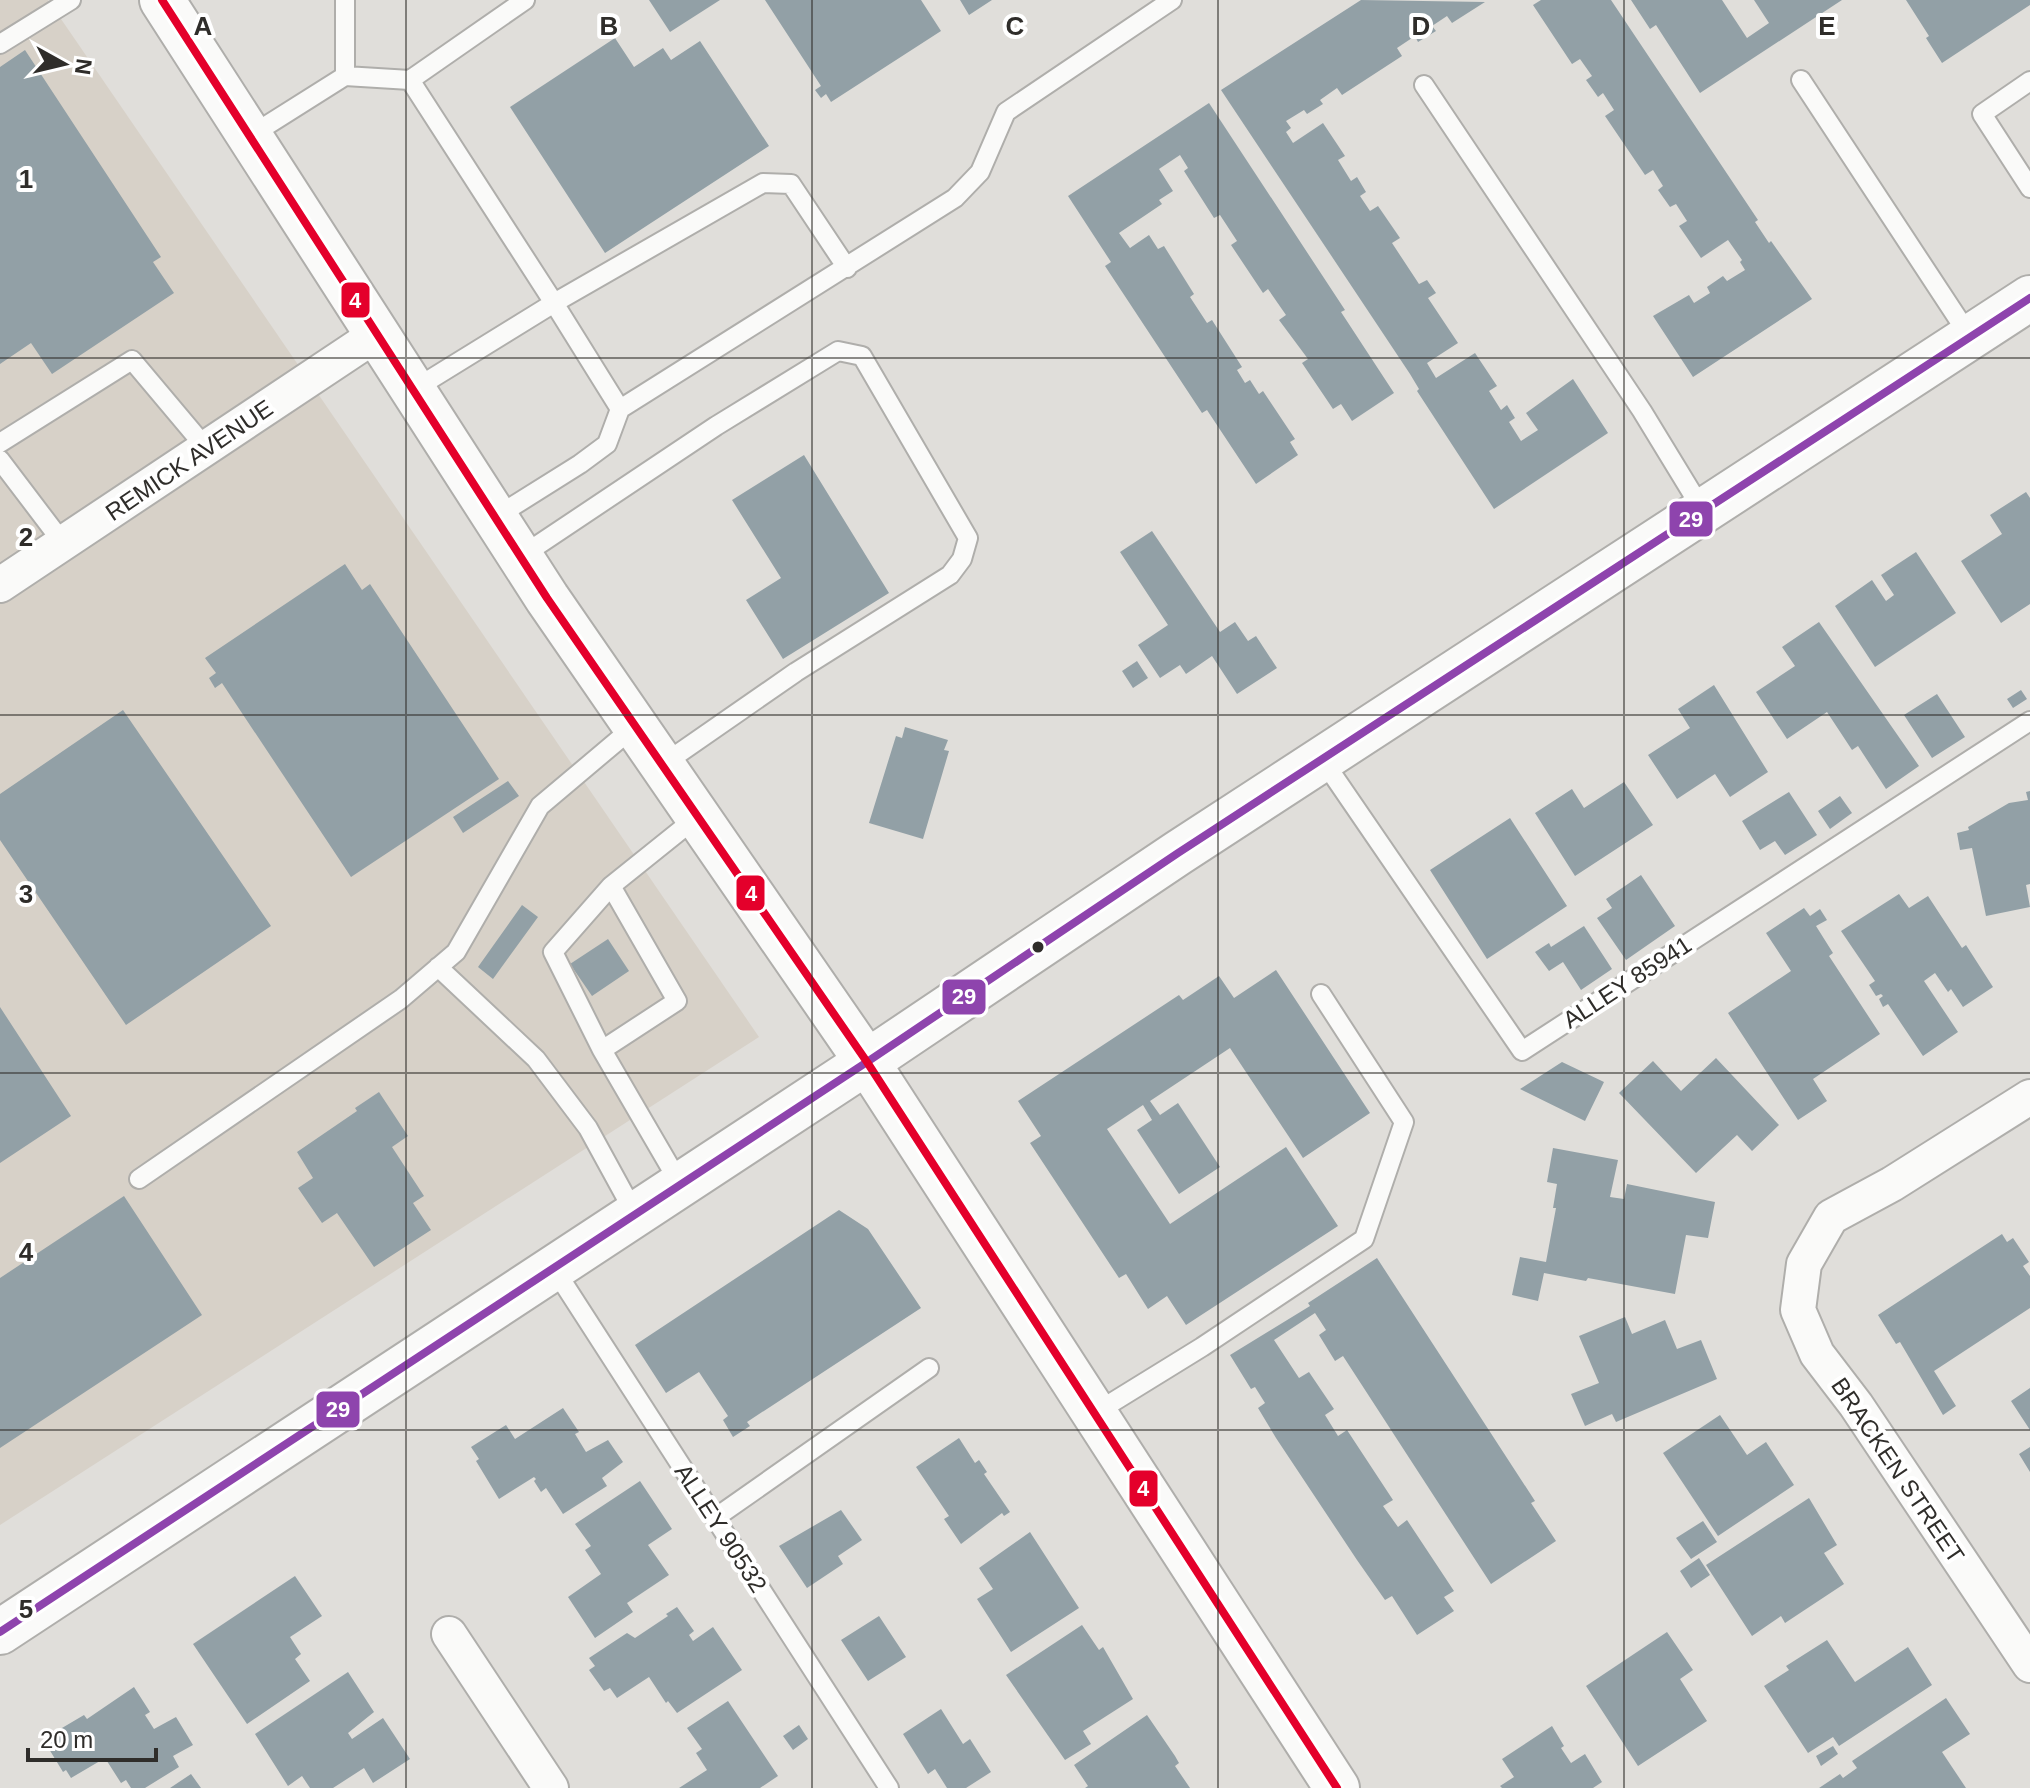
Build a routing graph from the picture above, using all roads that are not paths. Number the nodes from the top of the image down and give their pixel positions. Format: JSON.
{"nodes":[{"id":1,"x":71,"y":0,"type":"edge"},
{"id":2,"x":162,"y":0,"type":"edge"},
{"id":3,"x":345,"y":0,"type":"edge"},
{"id":4,"x":525,"y":0,"type":"edge"},
{"id":5,"x":1172,"y":0,"type":"edge"},
{"id":6,"x":0,"y":44,"type":"edge"},
{"id":7,"x":345,"y":76,"type":"junction"},
{"id":8,"x":410,"y":80,"type":"junction"},
{"id":9,"x":1801,"y":80,"type":"dead end"},
{"id":10,"x":2030,"y":81,"type":"edge"},
{"id":11,"x":1424,"y":85,"type":"dead end"},
{"id":12,"x":250,"y":136,"type":"junction"},
{"id":13,"x":2030,"y":188,"type":"edge"},
{"id":14,"x":847,"y":268,"type":"junction"},
{"id":15,"x":2030,"y":298,"type":"edge"},
{"id":16,"x":554,"y":303,"type":"junction"},
{"id":17,"x":377,"y":334,"type":"junction"},
{"id":18,"x":1970,"y":337,"type":"junction"},
{"id":19,"x":413,"y":390,"type":"junction"},
{"id":20,"x":620,"y":409,"type":"junction"},
{"id":21,"x":0,"y":443,"type":"edge"},
{"id":22,"x":206,"y":448,"type":"junction"},
{"id":23,"x":0,"y":460,"type":"edge"},
{"id":24,"x":1703,"y":511,"type":"junction"},
{"id":25,"x":494,"y":518,"type":"junction"},
{"id":26,"x":63,"y":543,"type":"junction"},
{"id":27,"x":520,"y":557,"type":"junction"},
{"id":28,"x":0,"y":585,"type":"edge"},
{"id":29,"x":2030,"y":721,"type":"edge"},
{"id":30,"x":635,"y":726,"type":"junction"},
{"id":31,"x":1322,"y":759,"type":"junction"},
{"id":32,"x":662,"y":765,"type":"junction"},
{"id":33,"x":697,"y":817,"type":"junction"},
{"id":34,"x":611,"y":886,"type":"junction"},
{"id":35,"x":438,"y":967,"type":"junction"},
{"id":36,"x":1321,"y":994,"type":"dead end"},
{"id":37,"x":602,"y":1050,"type":"junction"},
{"id":38,"x":867,"y":1062,"type":"junction"},
{"id":39,"x":2030,"y":1097,"type":"edge"},
{"id":40,"x":139,"y":1179,"type":"dead end"},
{"id":41,"x":680,"y":1184,"type":"junction"},
{"id":42,"x":635,"y":1214,"type":"junction"},
{"id":43,"x":553,"y":1267,"type":"junction"},
{"id":44,"x":929,"y":1368,"type":"dead end"},
{"id":45,"x":1095,"y":1413,"type":"junction"},
{"id":46,"x":715,"y":1518,"type":"junction"},
{"id":47,"x":0,"y":1632,"type":"edge"},
{"id":48,"x":449,"y":1634,"type":"dead end"},
{"id":49,"x":2030,"y":1665,"type":"edge"},
{"id":50,"x":551,"y":1788,"type":"edge"},
{"id":51,"x":889,"y":1788,"type":"edge"},
{"id":52,"x":1337,"y":1788,"type":"edge"}],
"edges":[{"from":1,"to":6,"type":"lane"},
{"from":2,"to":12,"type":"main road"},
{"from":3,"to":7,"type":"lane"},
{"from":4,"to":8,"type":"lane"},
{"from":5,"to":14,"type":"lane"},
{"from":7,"to":8,"type":"lane"},
{"from":7,"to":12,"type":"lane"},
{"from":8,"to":16,"type":"lane"},
{"from":9,"to":18,"type":"lane"},
{"from":10,"to":13,"type":"lane"},
{"from":11,"to":24,"type":"lane"},
{"from":12,"to":17,"type":"main road"},
{"from":14,"to":16,"type":"lane"},
{"from":14,"to":20,"type":"lane"},
{"from":15,"to":18,"type":"main road"},
{"from":16,"to":19,"type":"lane"},
{"from":16,"to":20,"type":"lane"},
{"from":17,"to":19,"type":"main road"},
{"from":17,"to":22,"type":"street","name":"REMICK AVENUE"},
{"from":18,"to":24,"type":"main road"},
{"from":19,"to":25,"type":"main road"},
{"from":20,"to":25,"type":"lane"},
{"from":21,"to":22,"type":"lane"},
{"from":22,"to":26,"type":"street","name":"REMICK AVENUE"},
{"from":23,"to":26,"type":"lane"},
{"from":24,"to":31,"type":"main road"},
{"from":25,"to":27,"type":"main road"},
{"from":26,"to":28,"type":"street","name":"REMICK AVENUE"},
{"from":27,"to":30,"type":"main road"},
{"from":27,"to":32,"type":"lane"},
{"from":29,"to":31,"type":"lane","name":"ALLEY 85941"},
{"from":30,"to":32,"type":"main road"},
{"from":30,"to":35,"type":"lane"},
{"from":31,"to":38,"type":"main road"},
{"from":32,"to":33,"type":"main road"},
{"from":33,"to":34,"type":"lane"},
{"from":33,"to":38,"type":"main road"},
{"from":34,"to":37,"type":"lane"},
{"from":34,"to":37,"type":"lane"},
{"from":35,"to":40,"type":"lane"},
{"from":35,"to":42,"type":"lane"},
{"from":36,"to":45,"type":"lane"},
{"from":37,"to":41,"type":"lane"},
{"from":38,"to":41,"type":"main road"},
{"from":38,"to":45,"type":"main road"},
{"from":39,"to":49,"type":"street","name":"BRACKEN STREET"},
{"from":41,"to":42,"type":"main road"},
{"from":42,"to":43,"type":"main road"},
{"from":43,"to":46,"type":"lane","name":"ALLEY 90532"},
{"from":43,"to":47,"type":"main road"},
{"from":44,"to":46,"type":"lane"},
{"from":45,"to":52,"type":"main road"},
{"from":46,"to":51,"type":"lane","name":"ALLEY 90532"},
{"from":48,"to":50,"type":"street"}]}
